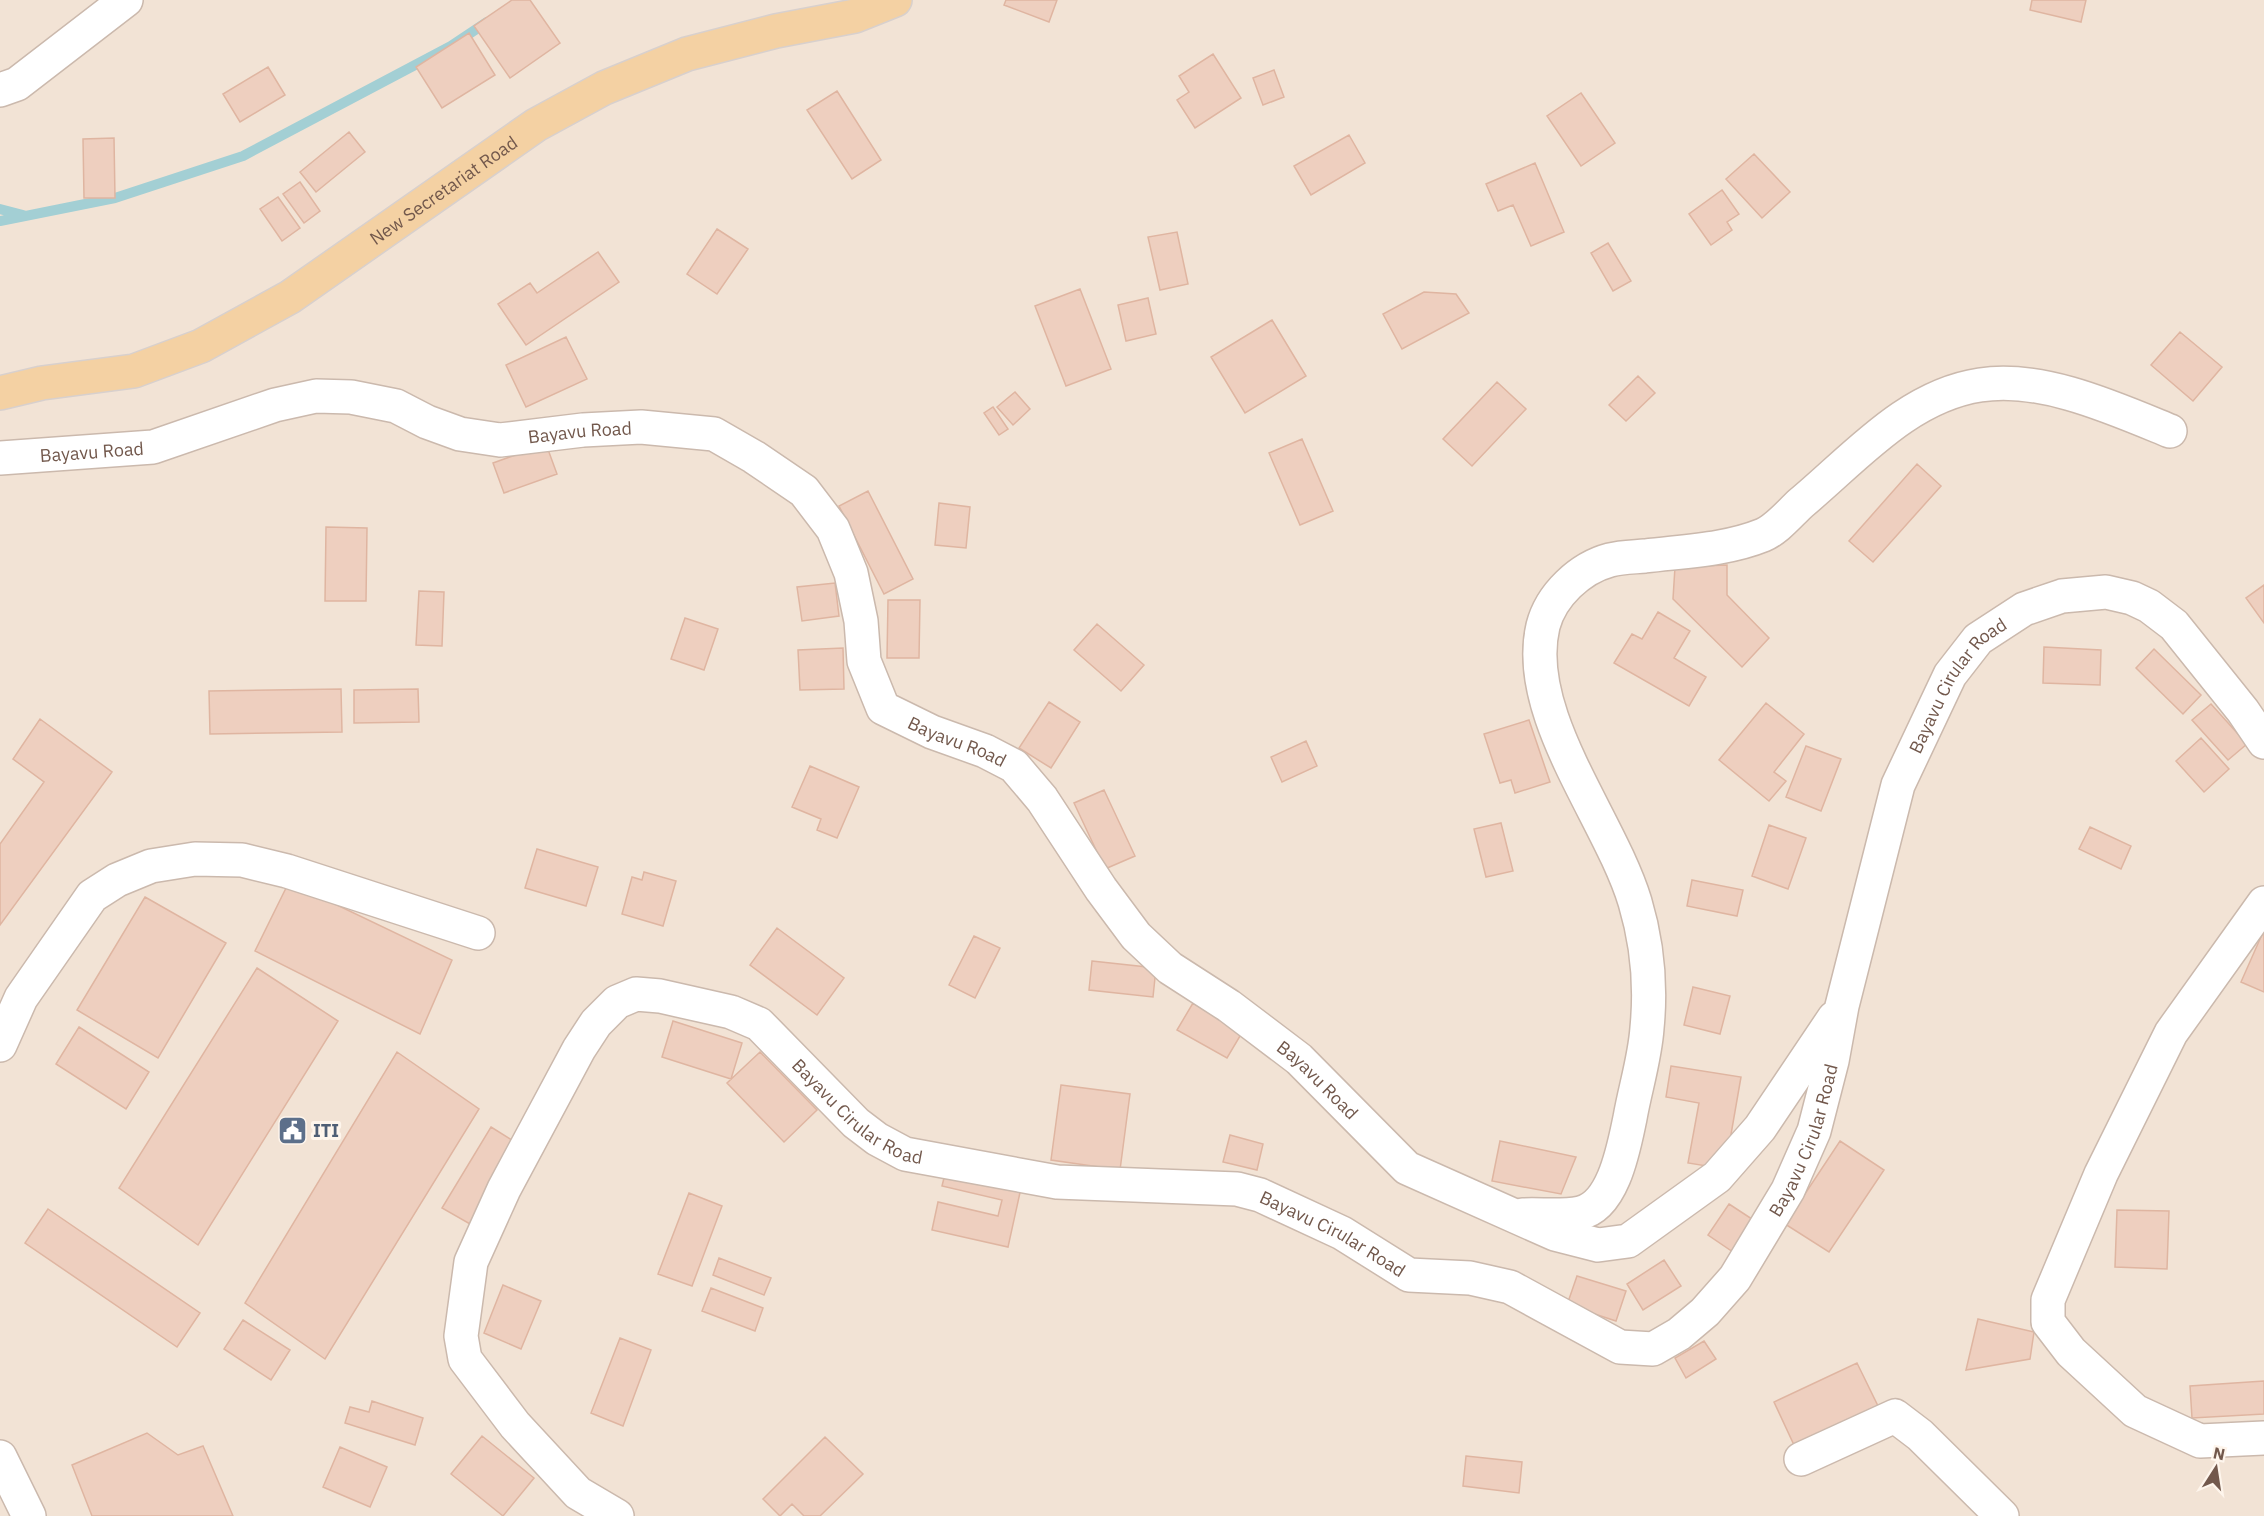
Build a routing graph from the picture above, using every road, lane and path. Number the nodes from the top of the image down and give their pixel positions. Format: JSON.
{"nodes":[{"id":1,"x":126,"y":0,"type":"edge"},
{"id":2,"x":895,"y":0,"type":"edge"},
{"id":3,"x":828,"y":10,"type":"edge"},
{"id":4,"x":0,"y":90,"type":"edge"},
{"id":5,"x":0,"y":393,"type":"edge"},
{"id":6,"x":2170,"y":431,"type":"dead end"},
{"id":7,"x":0,"y":458,"type":"edge"},
{"id":8,"x":2264,"y":742,"type":"edge"},
{"id":9,"x":2264,"y":903,"type":"edge"},
{"id":10,"x":478,"y":933,"type":"dead end"},
{"id":11,"x":1842,"y":1006,"type":"junction"},
{"id":12,"x":0,"y":1045,"type":"edge"},
{"id":13,"x":1510,"y":1215,"type":"junction"},
{"id":14,"x":2264,"y":1438,"type":"edge"},
{"id":15,"x":0,"y":1457,"type":"edge"},
{"id":16,"x":1801,"y":1459,"type":"dead end"},
{"id":17,"x":29,"y":1516,"type":"edge"},
{"id":18,"x":617,"y":1516,"type":"edge"},
{"id":19,"x":2002,"y":1516,"type":"edge"}],
"edges":[{"from":1,"to":4,"type":"street"},
{"from":2,"to":3,"type":"main road","name":"New Secretariat Road"},
{"from":3,"to":5,"type":"main road","name":"New Secretariat Road"},
{"from":6,"to":13,"type":"street"},
{"from":7,"to":13,"type":"street","name":"Bayavu Road"},
{"from":8,"to":11,"type":"street","name":"Bayavu Cirular Road"},
{"from":9,"to":14,"type":"street"},
{"from":10,"to":12,"type":"street"},
{"from":11,"to":13,"type":"street","name":"Bayavu Road"},
{"from":11,"to":18,"type":"street","name":"Bayavu Cirular Road"},
{"from":15,"to":17,"type":"street"},
{"from":16,"to":19,"type":"street"}]}
